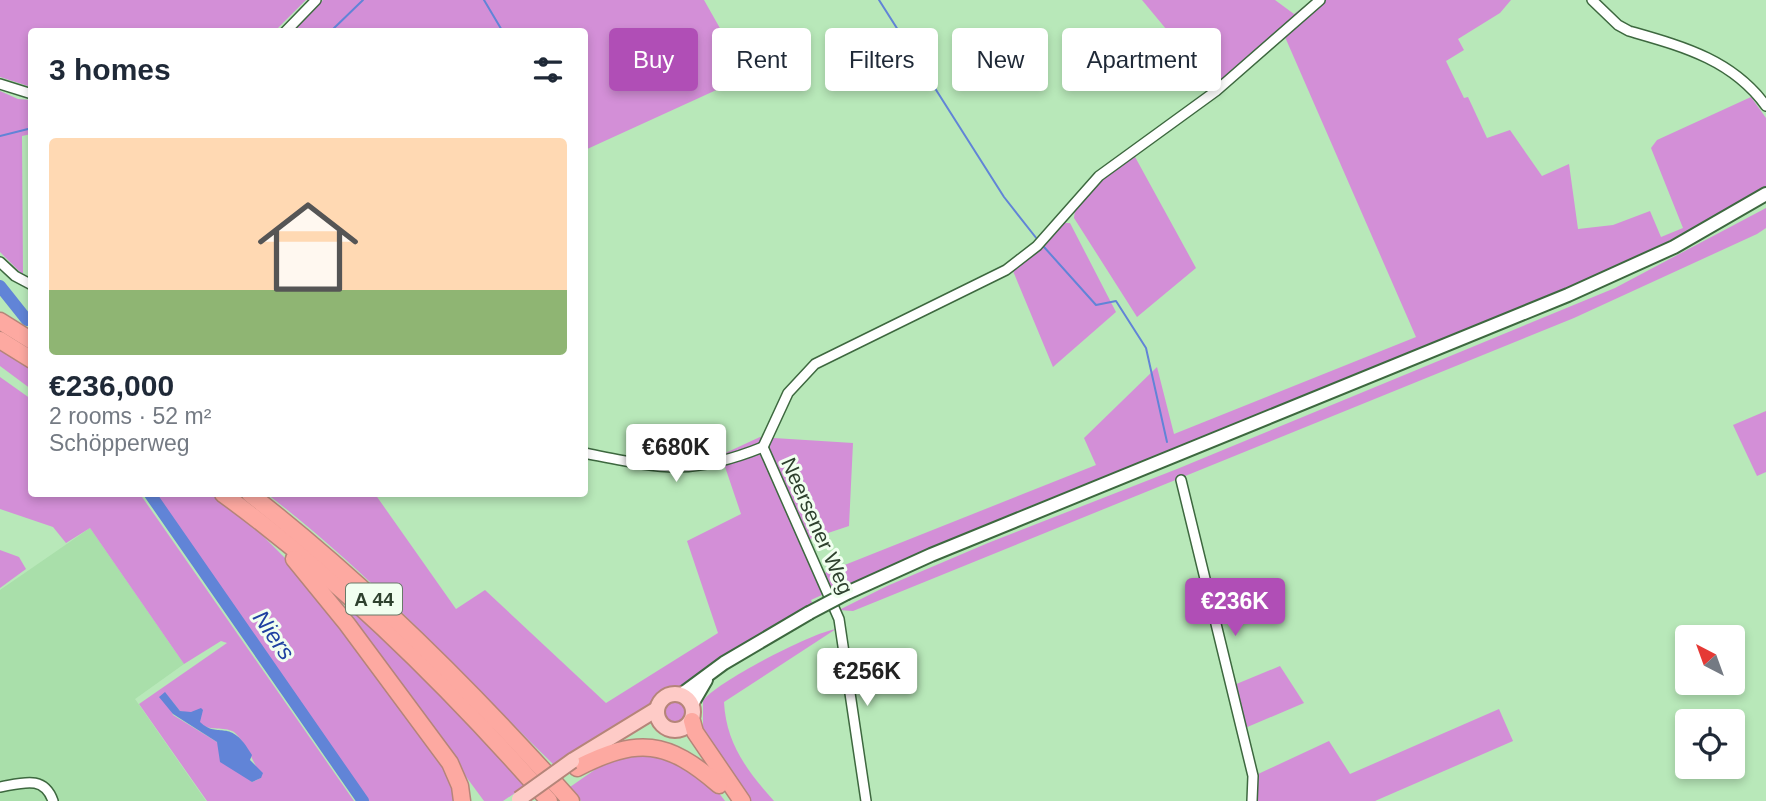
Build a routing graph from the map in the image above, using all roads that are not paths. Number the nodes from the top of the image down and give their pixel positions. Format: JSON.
{"nodes":[{"id":1,"x":316,"y":0,"type":"edge"},
{"id":2,"x":1320,"y":0,"type":"edge"},
{"id":3,"x":1592,"y":0,"type":"edge"},
{"id":4,"x":289,"y":28,"type":"edge"},
{"id":5,"x":0,"y":84,"type":"edge"},
{"id":6,"x":28,"y":93,"type":"edge"},
{"id":7,"x":1766,"y":106,"type":"edge"},
{"id":8,"x":1766,"y":194,"type":"edge"},
{"id":9,"x":1766,"y":203,"type":"edge"},
{"id":10,"x":1746,"y":207,"type":"junction"},
{"id":11,"x":0,"y":262,"type":"edge"},
{"id":12,"x":28,"y":283,"type":"edge"},
{"id":13,"x":0,"y":321,"type":"edge"},
{"id":14,"x":28,"y":338,"type":"edge"},
{"id":15,"x":0,"y":340,"type":"edge"},
{"id":16,"x":28,"y":358,"type":"edge"},
{"id":17,"x":763,"y":447,"type":"junction"},
{"id":18,"x":588,"y":454,"type":"edge"},
{"id":19,"x":1181,"y":480,"type":"dead end"},
{"id":20,"x":227,"y":497,"type":"edge"},
{"id":21,"x":254,"y":497,"type":"edge"},
{"id":22,"x":257,"y":519,"type":"junction"},
{"id":23,"x":686,"y":712,"type":"junction"},
{"id":24,"x":658,"y":714,"type":"junction"},
{"id":25,"x":574,"y":765,"type":"junction"},
{"id":26,"x":719,"y":785,"type":"junction"},
{"id":27,"x":0,"y":787,"type":"edge"},
{"id":28,"x":522,"y":800,"type":"edge"},
{"id":29,"x":53,"y":801,"type":"edge"},
{"id":30,"x":462,"y":801,"type":"edge"},
{"id":31,"x":549,"y":801,"type":"edge"},
{"id":32,"x":571,"y":801,"type":"edge"},
{"id":33,"x":730,"y":801,"type":"edge"},
{"id":34,"x":742,"y":801,"type":"edge"},
{"id":35,"x":866,"y":801,"type":"edge"},
{"id":36,"x":1252,"y":801,"type":"edge"}],
"edges":[{"from":1,"to":4,"type":"street"},
{"from":2,"to":17,"type":"street"},
{"from":3,"to":7,"type":"street"},
{"from":5,"to":6,"type":"street"},
{"from":8,"to":10,"type":"main road"},
{"from":9,"to":10,"type":"street"},
{"from":10,"to":23,"type":"main road","bridge":true},
{"from":11,"to":12,"type":"street"},
{"from":13,"to":14,"type":"highway"},
{"from":15,"to":16,"type":"highway"},
{"from":17,"to":18,"type":"street","name":"Neersener Weg"},
{"from":17,"to":35,"type":"street","name":"Neersener Weg"},
{"from":19,"to":36,"type":"street"},
{"from":20,"to":22,"type":"highway","number":"A 44"},
{"from":21,"to":32,"type":"highway","number":"A 44"},
{"from":22,"to":30,"type":"highway"},
{"from":22,"to":31,"type":"highway","number":"A 44"},
{"from":23,"to":24,"type":"main road"},
{"from":23,"to":24,"type":"main road"},
{"from":23,"to":26,"type":"highway"},
{"from":23,"to":34,"type":"highway"},
{"from":24,"to":25,"type":"main road"},
{"from":25,"to":26,"type":"highway"},
{"from":25,"to":28,"type":"main road","bridge":true},
{"from":26,"to":33,"type":"highway"},
{"from":27,"to":29,"type":"street"}]}
